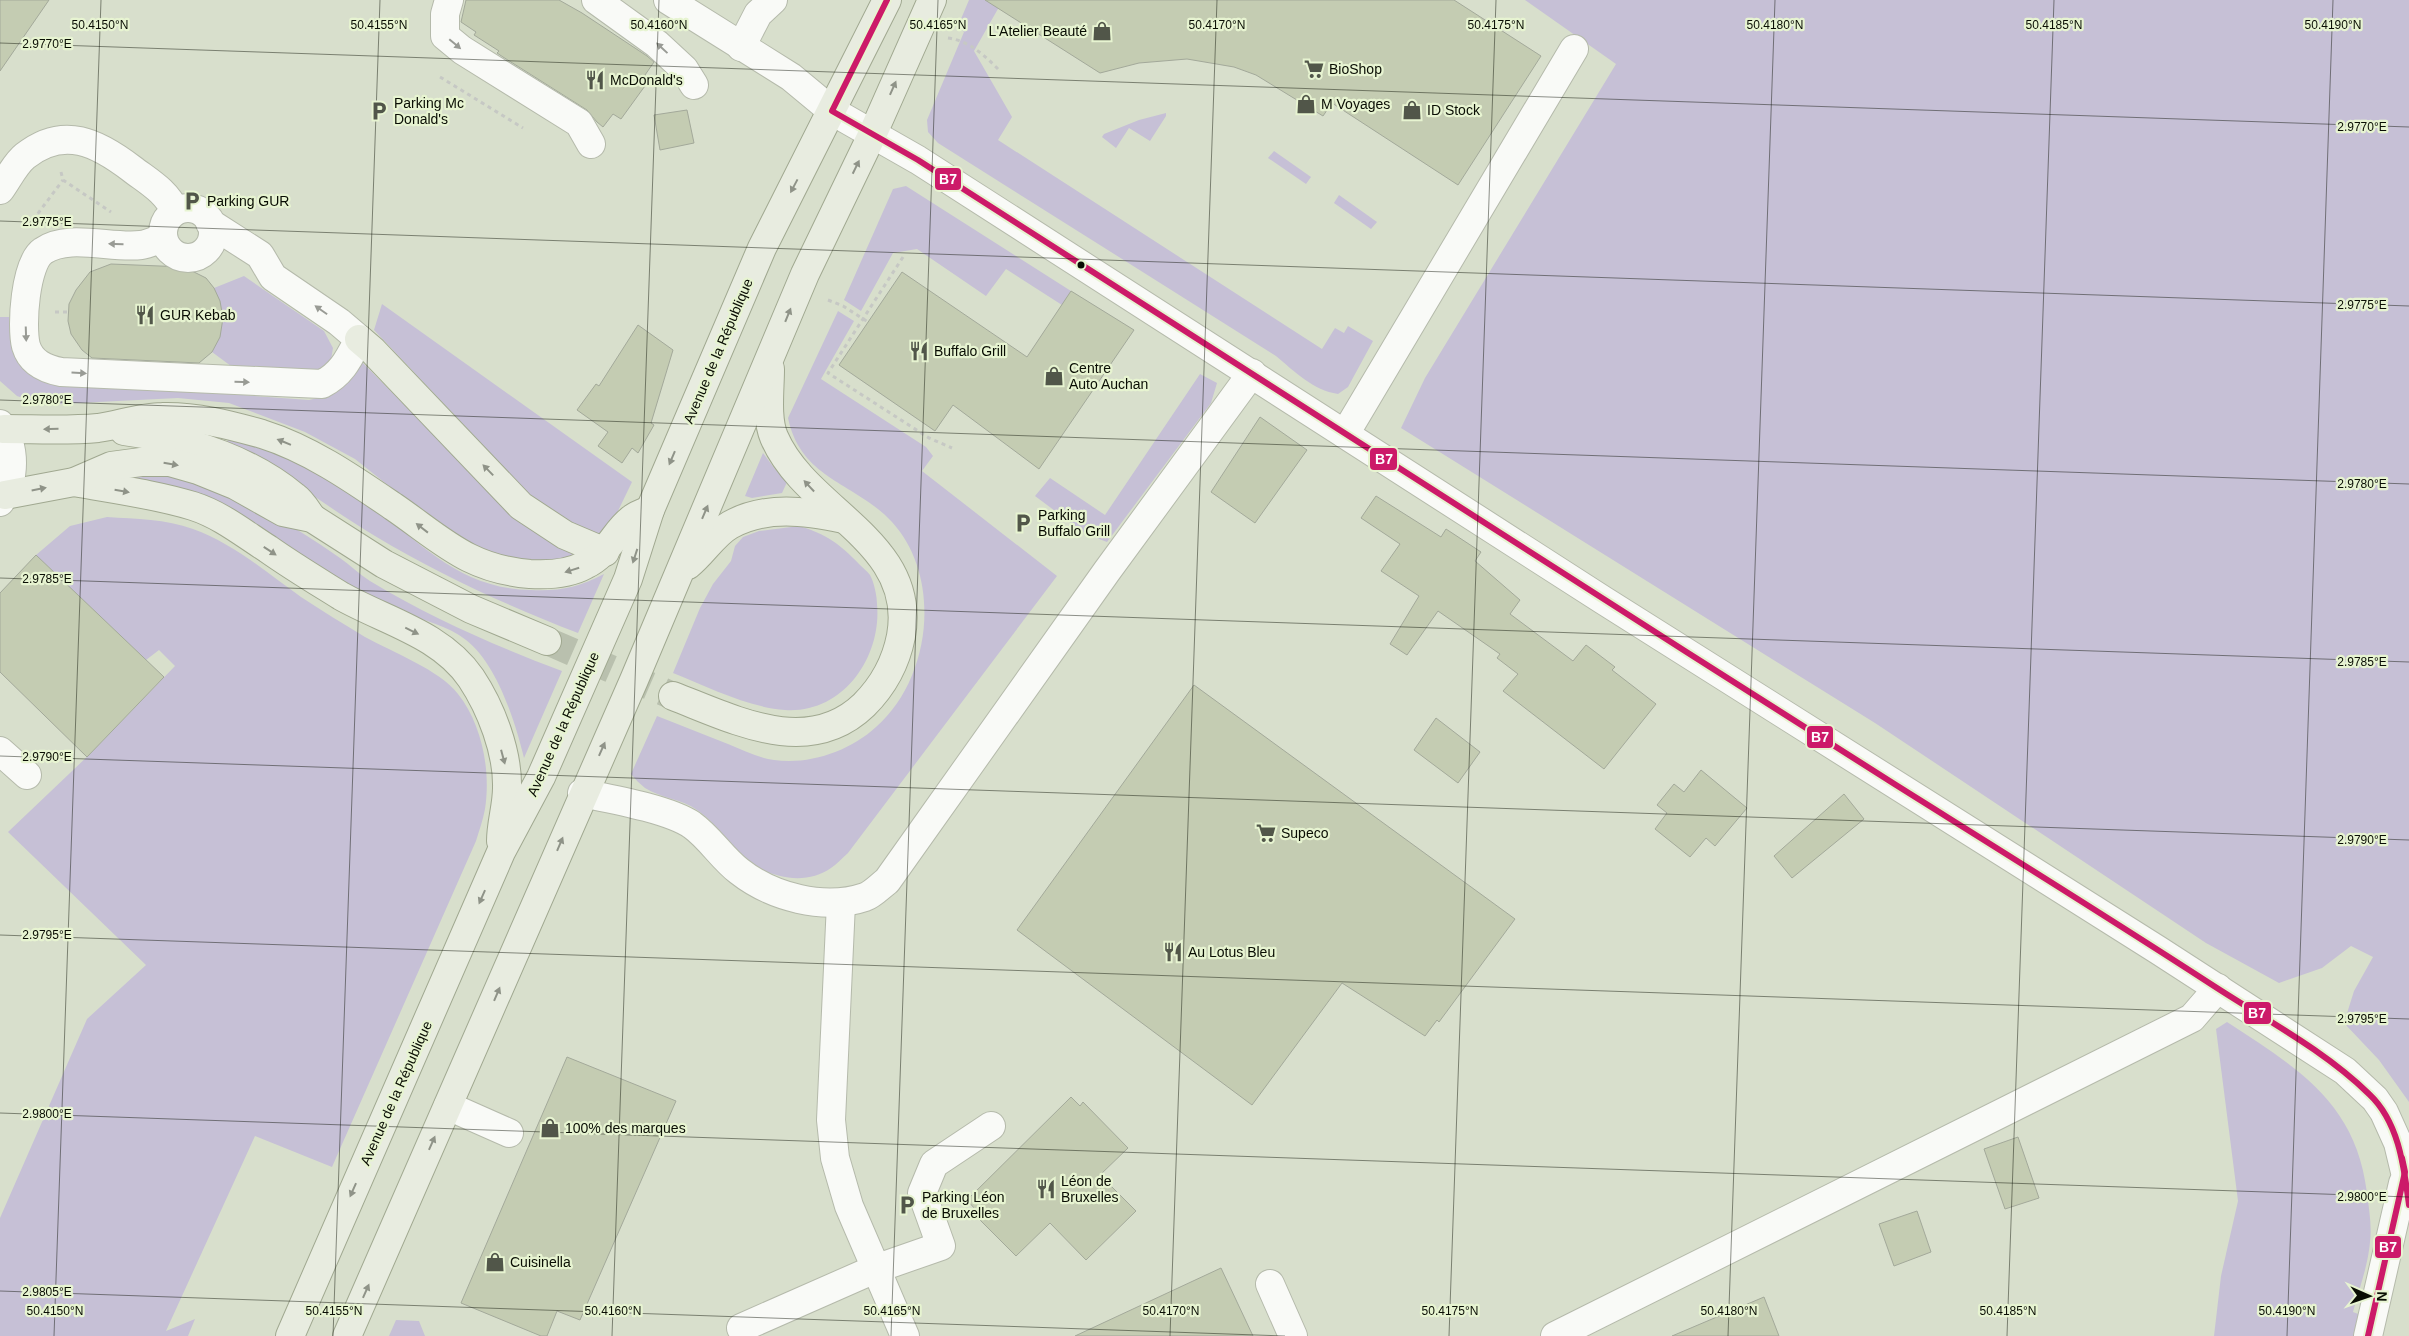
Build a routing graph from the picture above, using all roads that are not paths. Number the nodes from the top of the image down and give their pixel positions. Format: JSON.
{"nodes":[{"id":1,"x":449,"y":0,"type":"edge"},
{"id":2,"x":596,"y":0,"type":"edge"},
{"id":3,"x":668,"y":0,"type":"edge"},
{"id":4,"x":791,"y":0,"type":"edge"},
{"id":5,"x":888,"y":0,"type":"edge"},
{"id":6,"x":932,"y":0,"type":"edge"},
{"id":7,"x":766,"y":7,"type":"edge"},
{"id":8,"x":741,"y":46,"type":"junction"},
{"id":9,"x":1574,"y":49,"type":"dead end"},
{"id":10,"x":694,"y":85,"type":"dead end"},
{"id":11,"x":832,"y":111,"type":"junction"},
{"id":12,"x":872,"y":133,"type":"junction"},
{"id":13,"x":591,"y":144,"type":"dead end"},
{"id":14,"x":0,"y":190,"type":"edge"},
{"id":15,"x":175,"y":211,"type":"junction"},
{"id":16,"x":210,"y":223,"type":"junction"},
{"id":17,"x":163,"y":238,"type":"junction"},
{"id":18,"x":359,"y":340,"type":"junction"},
{"id":19,"x":770,"y":360,"type":"junction"},
{"id":20,"x":1252,"y":373,"type":"junction"},
{"id":21,"x":2,"y":426,"type":"edge"},
{"id":22,"x":98,"y":428,"type":"junction"},
{"id":23,"x":1345,"y":434,"type":"junction"},
{"id":24,"x":74,"y":482,"type":"junction"},
{"id":25,"x":2,"y":498,"type":"edge"},
{"id":26,"x":650,"y":510,"type":"junction"},
{"id":27,"x":312,"y":518,"type":"junction"},
{"id":28,"x":845,"y":519,"type":"junction"},
{"id":29,"x":604,"y":552,"type":"junction"},
{"id":30,"x":679,"y":573,"type":"junction"},
{"id":31,"x":547,"y":641,"type":"tunnel mouth"},
{"id":32,"x":673,"y":696,"type":"tunnel mouth"},
{"id":33,"x":0,"y":751,"type":"edge"},
{"id":34,"x":27,"y":775,"type":"dead end"},
{"id":35,"x":582,"y":793,"type":"junction"},
{"id":36,"x":501,"y":852,"type":"junction"},
{"id":37,"x":841,"y":903,"type":"junction"},
{"id":38,"x":2218,"y":988,"type":"junction"},
{"id":39,"x":448,"y":1106,"type":"junction"},
{"id":40,"x":991,"y":1126,"type":"dead end"},
{"id":41,"x":510,"y":1133,"type":"dead end"},
{"id":42,"x":2405,"y":1172,"type":"junction"},
{"id":43,"x":2409,"y":1205,"type":"edge"},
{"id":44,"x":875,"y":1269,"type":"junction"},
{"id":45,"x":1270,"y":1284,"type":"dead end"},
{"id":46,"x":742,"y":1328,"type":"dead end"},
{"id":47,"x":290,"y":1336,"type":"edge"},
{"id":48,"x":346,"y":1336,"type":"edge"},
{"id":49,"x":906,"y":1336,"type":"edge"},
{"id":50,"x":1293,"y":1336,"type":"edge"},
{"id":51,"x":1555,"y":1336,"type":"edge"},
{"id":52,"x":2368,"y":1336,"type":"edge"}],
"edges":[{"from":1,"to":13,"type":"street","one_way":true},
{"from":10,"to":2,"type":"street","one_way":true},
{"from":3,"to":8,"type":"street"},
{"from":4,"to":7,"type":"street"},
{"from":5,"to":11,"type":"main road","name":"Avenue de la République"},
{"from":12,"to":6,"type":"main road","one_way":true},
{"from":7,"to":8,"type":"street"},
{"from":8,"to":11,"type":"street"},
{"from":9,"to":23,"type":"street"},
{"from":11,"to":12,"type":"street"},
{"from":11,"to":26,"type":"main road","name":"Avenue de la République","one_way":true},
{"from":19,"to":12,"type":"main road","one_way":true},
{"from":12,"to":20,"type":"street"},
{"from":14,"to":15,"type":"street"},
{"from":15,"to":16,"type":"street"},
{"from":15,"to":17,"type":"street"},
{"from":16,"to":17,"type":"street"},
{"from":18,"to":16,"type":"street","one_way":true},
{"from":17,"to":18,"type":"street","one_way":true},
{"from":29,"to":18,"type":"main road","one_way":true},
{"from":28,"to":19,"type":"main road","one_way":true},
{"from":30,"to":19,"type":"main road","one_way":true},
{"from":20,"to":23,"type":"street"},
{"from":20,"to":37,"type":"street"},
{"from":22,"to":21,"type":"main road","one_way":true},
{"from":21,"to":25,"type":"street"},
{"from":22,"to":27,"type":"main road"},
{"from":29,"to":22,"type":"main road","one_way":true},
{"from":23,"to":38,"type":"street"},
{"from":25,"to":24,"type":"main road","one_way":true},
{"from":24,"to":27,"type":"main road","one_way":true},
{"from":24,"to":36,"type":"main road","one_way":true},
{"from":26,"to":29,"type":"main road"},
{"from":26,"to":36,"type":"main road","name":"Avenue de la République","one_way":true},
{"from":27,"to":31,"type":"main road"},
{"from":28,"to":30,"type":"main road"},
{"from":28,"to":32,"type":"main road"},
{"from":35,"to":30,"type":"main road","one_way":true},
{"from":33,"to":34,"type":"street"},
{"from":35,"to":37,"type":"street"},
{"from":39,"to":35,"type":"main road","one_way":true},
{"from":36,"to":47,"type":"main road","name":"Avenue de la République","one_way":true},
{"from":37,"to":44,"type":"street"},
{"from":38,"to":42,"type":"street"},
{"from":38,"to":51,"type":"street"},
{"from":39,"to":41,"type":"street"},
{"from":48,"to":39,"type":"main road","one_way":true},
{"from":40,"to":44,"type":"street"},
{"from":42,"to":43,"type":"street"},
{"from":42,"to":52,"type":"street"},
{"from":44,"to":46,"type":"street"},
{"from":44,"to":49,"type":"street"},
{"from":45,"to":50,"type":"street"}]}
